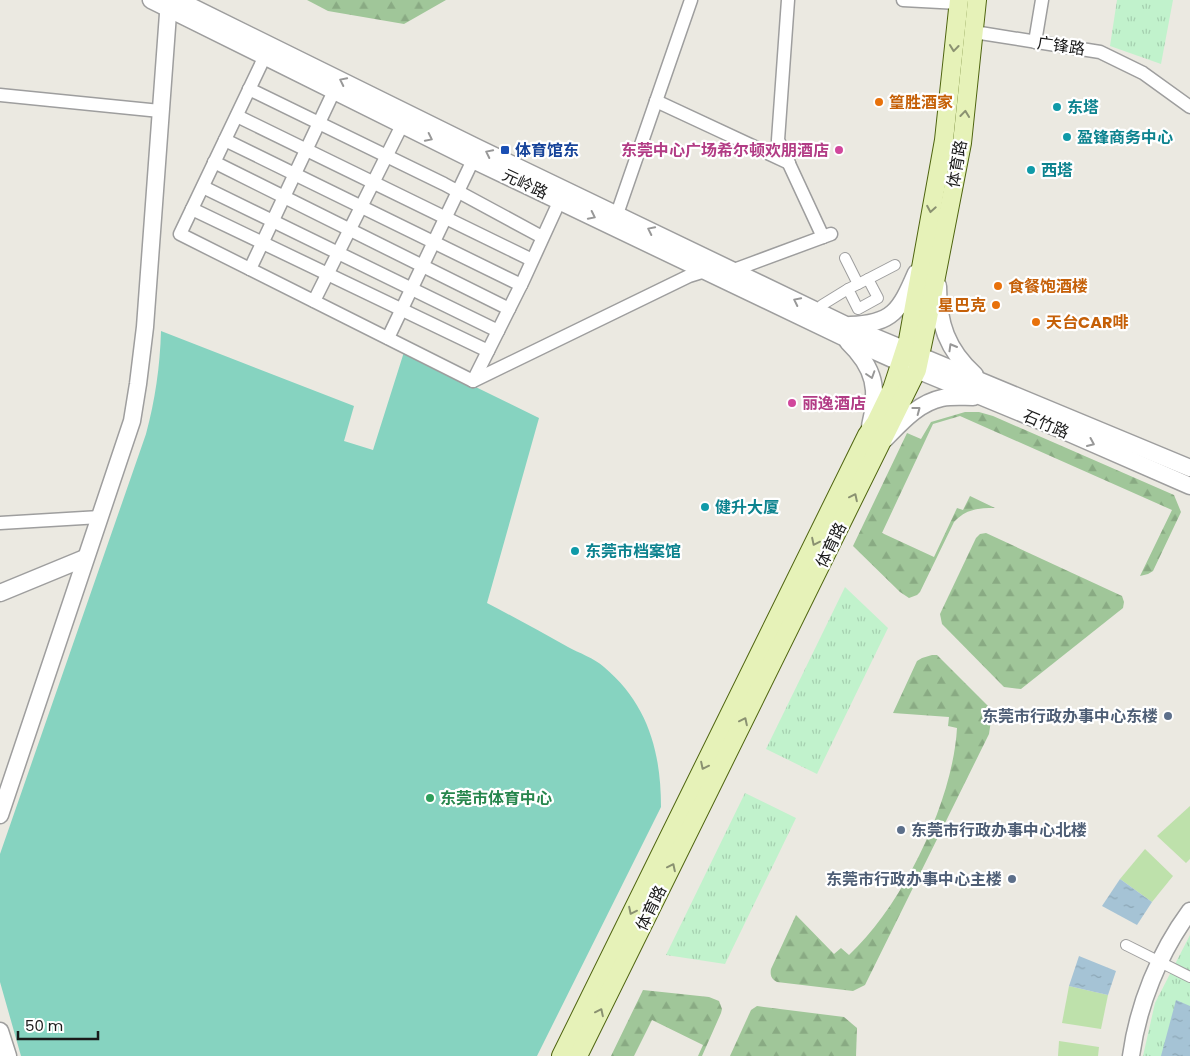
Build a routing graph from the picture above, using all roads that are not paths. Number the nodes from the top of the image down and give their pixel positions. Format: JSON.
{"nodes":[{"id":1,"x":150,"y":0,"type":"edge"},
{"id":2,"x":691,"y":0,"type":"edge"},
{"id":3,"x":788,"y":0,"type":"edge"},
{"id":4,"x":902,"y":0,"type":"edge"},
{"id":5,"x":977,"y":0,"type":"edge"},
{"id":6,"x":1042,"y":0,"type":"edge"},
{"id":7,"x":959,"y":2,"type":"edge"},
{"id":8,"x":172,"y":3,"type":"edge"},
{"id":9,"x":974,"y":32,"type":"junction"},
{"id":10,"x":1036,"y":42,"type":"junction"},
{"id":11,"x":266,"y":56,"type":"junction"},
{"id":12,"x":249,"y":89,"type":"junction"},
{"id":13,"x":334,"y":90,"type":"junction"},
{"id":14,"x":0,"y":95,"type":"edge"},
{"id":15,"x":656,"y":101,"type":"junction"},
{"id":16,"x":1190,"y":107,"type":"edge"},
{"id":17,"x":160,"y":111,"type":"junction"},
{"id":18,"x":237,"y":116,"type":"junction"},
{"id":19,"x":319,"y":123,"type":"junction"},
{"id":20,"x":402,"y":125,"type":"junction"},
{"id":21,"x":225,"y":140,"type":"junction"},
{"id":22,"x":306,"y":150,"type":"junction"},
{"id":23,"x":386,"y":156,"type":"junction"},
{"id":24,"x":474,"y":160,"type":"junction"},
{"id":25,"x":214,"y":162,"type":"junction"},
{"id":26,"x":789,"y":163,"type":"junction"},
{"id":27,"x":295,"y":174,"type":"junction"},
{"id":28,"x":373,"y":182,"type":"junction"},
{"id":29,"x":202,"y":187,"type":"junction"},
{"id":30,"x":459,"y":192,"type":"junction"},
{"id":31,"x":284,"y":197,"type":"junction"},
{"id":32,"x":560,"y":200,"type":"junction"},
{"id":33,"x":361,"y":206,"type":"junction"},
{"id":34,"x":192,"y":209,"type":"junction"},
{"id":35,"x":617,"y":214,"type":"junction"},
{"id":36,"x":446,"y":218,"type":"junction"},
{"id":37,"x":273,"y":221,"type":"junction"},
{"id":38,"x":350,"y":230,"type":"junction"},
{"id":39,"x":542,"y":237,"type":"junction"},
{"id":40,"x":434,"y":242,"type":"junction"},
{"id":41,"x":263,"y":243,"type":"junction"},
{"id":42,"x":338,"y":253,"type":"junction"},
{"id":43,"x":845,"y":258,"type":"dead end"},
{"id":44,"x":532,"y":260,"type":"junction"},
{"id":45,"x":930,"y":264,"type":"junction"},
{"id":46,"x":895,"y":265,"type":"dead end"},
{"id":47,"x":423,"y":266,"type":"junction"},
{"id":48,"x":250,"y":269,"type":"junction"},
{"id":49,"x":734,"y":270,"type":"junction"},
{"id":50,"x":706,"y":271,"type":"junction"},
{"id":51,"x":328,"y":274,"type":"junction"},
{"id":52,"x":868,"y":279,"type":"junction"},
{"id":53,"x":521,"y":285,"type":"junction"},
{"id":54,"x":853,"y":287,"type":"junction"},
{"id":55,"x":412,"y":289,"type":"junction"},
{"id":56,"x":314,"y":301,"type":"junction"},
{"id":57,"x":869,"y":303,"type":"junction"},
{"id":58,"x":822,"y":305,"type":"dead end"},
{"id":59,"x":509,"y":308,"type":"junction"},
{"id":60,"x":402,"y":310,"type":"junction"},
{"id":61,"x":875,"y":316,"type":"dead end"},
{"id":62,"x":498,"y":330,"type":"junction"},
{"id":63,"x":846,"y":331,"type":"junction"},
{"id":64,"x":388,"y":338,"type":"junction"},
{"id":65,"x":488,"y":351,"type":"junction"},
{"id":66,"x":911,"y":360,"type":"junction"},
{"id":67,"x":473,"y":381,"type":"junction"},
{"id":68,"x":983,"y":390,"type":"junction"},
{"id":69,"x":874,"y":439,"type":"junction"},
{"id":70,"x":1190,"y":468,"type":"edge"},
{"id":71,"x":1190,"y":486,"type":"edge"},
{"id":72,"x":100,"y":517,"type":"junction"},
{"id":73,"x":0,"y":523,"type":"edge"},
{"id":74,"x":85,"y":558,"type":"junction"},
{"id":75,"x":0,"y":593,"type":"edge"},
{"id":76,"x":0,"y":815,"type":"edge"},
{"id":77,"x":1190,"y":911,"type":"edge"},
{"id":78,"x":1126,"y":945,"type":"dead end"},
{"id":79,"x":1160,"y":962,"type":"junction"},
{"id":80,"x":1190,"y":976,"type":"edge"},
{"id":81,"x":0,"y":1031,"type":"edge"},
{"id":82,"x":8,"y":1056,"type":"edge"},
{"id":83,"x":561,"y":1056,"type":"edge"},
{"id":84,"x":578,"y":1056,"type":"edge"},
{"id":85,"x":1131,"y":1056,"type":"edge"}],
"edges":[{"from":1,"to":8,"type":"street","name":"元岭路"},
{"from":2,"to":15,"type":"street"},
{"from":3,"to":26,"type":"street"},
{"from":4,"to":7,"type":"street"},
{"from":5,"to":9,"type":"main road","name":"体育路"},
{"from":6,"to":10,"type":"street"},
{"from":7,"to":45,"type":"main road","name":"体育路","one_way":true},
{"from":8,"to":11,"type":"street","name":"元岭路"},
{"from":8,"to":17,"type":"street"},
{"from":35,"to":8,"type":"street","name":"元岭路","one_way":true},
{"from":9,"to":10,"type":"street","name":"广锋路"},
{"from":45,"to":9,"type":"main road","name":"体育路","one_way":true},
{"from":10,"to":16,"type":"street","name":"广锋路"},
{"from":11,"to":12,"type":"street"},
{"from":11,"to":13,"type":"street","name":"元岭路"},
{"from":12,"to":18,"type":"street"},
{"from":12,"to":19,"type":"street"},
{"from":13,"to":19,"type":"street"},
{"from":13,"to":20,"type":"street","name":"元岭路"},
{"from":14,"to":17,"type":"street"},
{"from":15,"to":26,"type":"street"},
{"from":15,"to":35,"type":"street"},
{"from":17,"to":72,"type":"street"},
{"from":18,"to":21,"type":"street"},
{"from":18,"to":22,"type":"street"},
{"from":19,"to":22,"type":"street"},
{"from":19,"to":23,"type":"street"},
{"from":20,"to":23,"type":"street"},
{"from":20,"to":24,"type":"street","name":"元岭路","one_way":true},
{"from":21,"to":25,"type":"street"},
{"from":21,"to":27,"type":"street"},
{"from":22,"to":27,"type":"street"},
{"from":22,"to":28,"type":"street"},
{"from":23,"to":28,"type":"street"},
{"from":23,"to":30,"type":"street"},
{"from":24,"to":30,"type":"street"},
{"from":24,"to":32,"type":"street","name":"元岭路"},
{"from":25,"to":29,"type":"street"},
{"from":25,"to":31,"type":"street"},
{"from":26,"to":49,"type":"street"},
{"from":27,"to":31,"type":"street"},
{"from":27,"to":33,"type":"street"},
{"from":28,"to":33,"type":"street"},
{"from":28,"to":36,"type":"street"},
{"from":29,"to":34,"type":"street"},
{"from":29,"to":37,"type":"street"},
{"from":30,"to":36,"type":"street"},
{"from":30,"to":39,"type":"street"},
{"from":31,"to":37,"type":"street"},
{"from":31,"to":38,"type":"street"},
{"from":32,"to":39,"type":"street"},
{"from":32,"to":50,"type":"street","name":"元岭路","one_way":true},
{"from":33,"to":38,"type":"street"},
{"from":33,"to":40,"type":"street"},
{"from":34,"to":41,"type":"street"},
{"from":34,"to":48,"type":"street"},
{"from":49,"to":35,"type":"street","name":"元岭路","one_way":true},
{"from":36,"to":40,"type":"street"},
{"from":36,"to":44,"type":"street"},
{"from":37,"to":41,"type":"street"},
{"from":37,"to":42,"type":"street"},
{"from":38,"to":42,"type":"street"},
{"from":38,"to":47,"type":"street"},
{"from":39,"to":44,"type":"street"},
{"from":40,"to":47,"type":"street"},
{"from":40,"to":53,"type":"street"},
{"from":41,"to":48,"type":"street"},
{"from":41,"to":51,"type":"street"},
{"from":42,"to":51,"type":"street"},
{"from":42,"to":55,"type":"street"},
{"from":43,"to":54,"type":"street"},
{"from":44,"to":53,"type":"street"},
{"from":45,"to":63,"type":"street"},
{"from":45,"to":66,"type":"main road","name":"体育路"},
{"from":68,"to":45,"type":"street","one_way":true},
{"from":46,"to":52,"type":"street"},
{"from":47,"to":55,"type":"street"},
{"from":47,"to":59,"type":"street"},
{"from":48,"to":56,"type":"street"},
{"from":63,"to":49,"type":"street","name":"元岭路","one_way":true},
{"from":50,"to":63,"type":"street","name":"元岭路"},
{"from":50,"to":67,"type":"street"},
{"from":51,"to":56,"type":"street"},
{"from":51,"to":60,"type":"street"},
{"from":52,"to":54,"type":"street"},
{"from":52,"to":57,"type":"street"},
{"from":53,"to":59,"type":"street"},
{"from":54,"to":57,"type":"street"},
{"from":54,"to":58,"type":"street"},
{"from":55,"to":60,"type":"street"},
{"from":55,"to":62,"type":"street"},
{"from":56,"to":64,"type":"street"},
{"from":57,"to":61,"type":"street"},
{"from":59,"to":62,"type":"street"},
{"from":60,"to":64,"type":"street"},
{"from":60,"to":65,"type":"street"},
{"from":62,"to":65,"type":"street"},
{"from":63,"to":66,"type":"street","name":"元岭路"},
{"from":63,"to":69,"type":"street","one_way":true},
{"from":64,"to":67,"type":"street"},
{"from":65,"to":67,"type":"street"},
{"from":66,"to":68,"type":"street","name":"石竹路"},
{"from":66,"to":69,"type":"main road","name":"体育路"},
{"from":69,"to":68,"type":"street","one_way":true},
{"from":68,"to":70,"type":"street","name":"石竹路"},
{"from":68,"to":71,"type":"street","name":"石竹路","one_way":true},
{"from":69,"to":83,"type":"main road","name":"体育路","one_way":true},
{"from":84,"to":69,"type":"main road","name":"体育路","one_way":true},
{"from":72,"to":73,"type":"street"},
{"from":72,"to":74,"type":"street"},
{"from":74,"to":75,"type":"street"},
{"from":74,"to":76,"type":"street"},
{"from":77,"to":79,"type":"street"},
{"from":78,"to":79,"type":"street"},
{"from":79,"to":80,"type":"street"},
{"from":79,"to":85,"type":"street"},
{"from":81,"to":82,"type":"street"}]}
